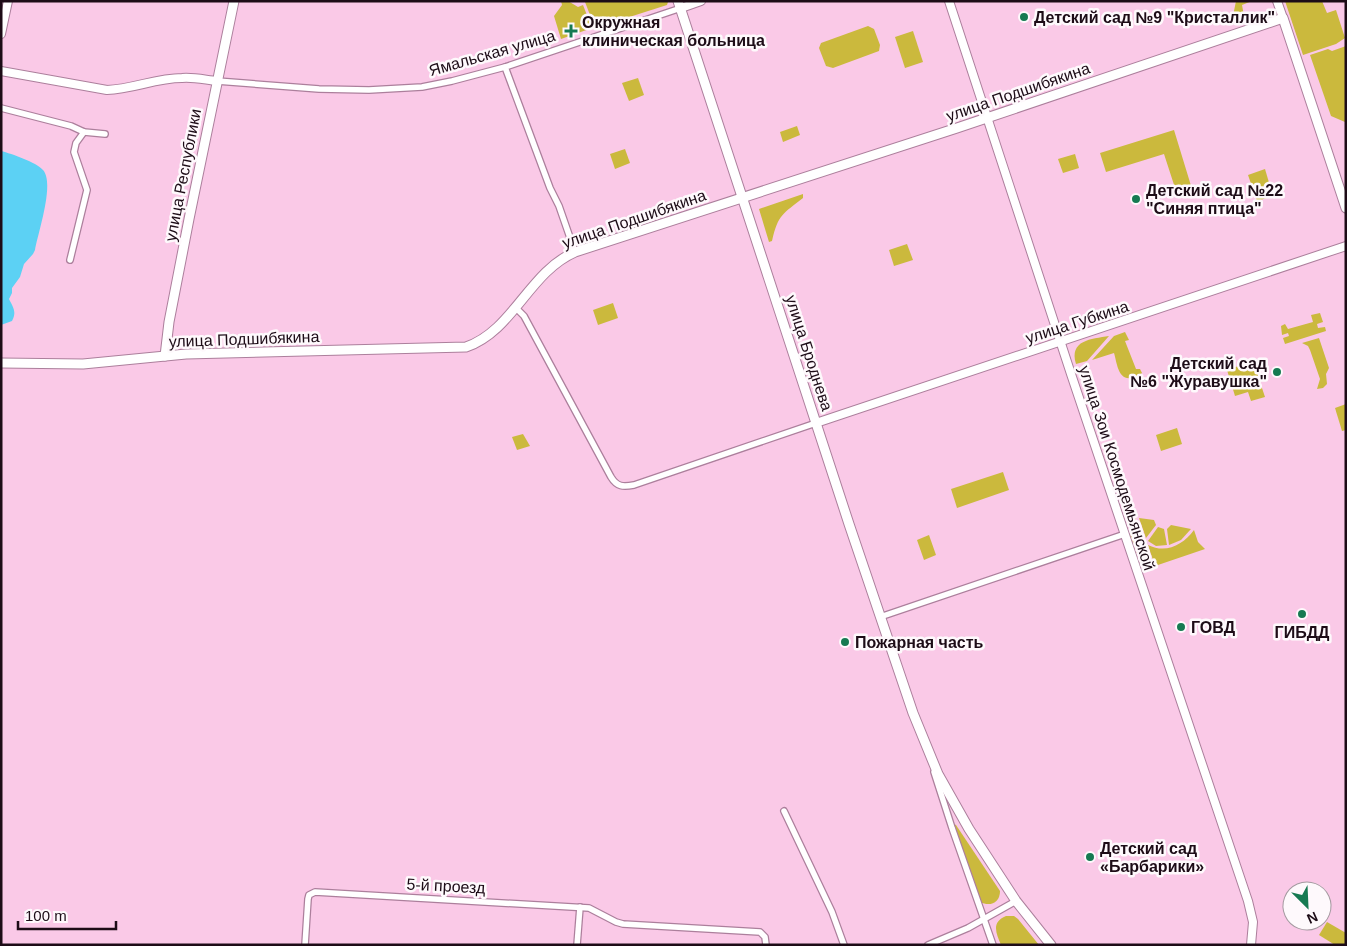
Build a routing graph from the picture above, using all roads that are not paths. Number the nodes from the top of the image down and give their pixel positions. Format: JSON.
{"nodes":[{"id":1,"x":8,"y":1,"type":"edge"},
{"id":2,"x":234,"y":1,"type":"edge"},
{"id":3,"x":701,"y":1,"type":"edge"},
{"id":4,"x":949,"y":1,"type":"edge"},
{"id":5,"x":1277,"y":1,"type":"edge"},
{"id":6,"x":679,"y":5,"type":"edge"},
{"id":7,"x":1283,"y":18,"type":"junction"},
{"id":8,"x":1,"y":34,"type":"edge"},
{"id":9,"x":505,"y":67,"type":"junction"},
{"id":10,"x":1,"y":71,"type":"edge"},
{"id":11,"x":217,"y":81,"type":"junction"},
{"id":12,"x":1,"y":108,"type":"edge"},
{"id":13,"x":988,"y":118,"type":"junction"},
{"id":14,"x":84,"y":132,"type":"junction"},
{"id":15,"x":105,"y":134,"type":"dead end"},
{"id":16,"x":742,"y":198,"type":"junction"},
{"id":17,"x":1346,"y":208,"type":"edge"},
{"id":18,"x":1346,"y":246,"type":"edge"},
{"id":19,"x":575,"y":252,"type":"junction"},
{"id":20,"x":70,"y":260,"type":"dead end"},
{"id":21,"x":515,"y":307,"type":"junction"},
{"id":22,"x":1061,"y":342,"type":"junction"},
{"id":23,"x":165,"y":356,"type":"junction"},
{"id":24,"x":1,"y":363,"type":"edge"},
{"id":25,"x":816,"y":423,"type":"junction"},
{"id":26,"x":1124,"y":534,"type":"junction"},
{"id":27,"x":880,"y":617,"type":"junction"},
{"id":28,"x":926,"y":746,"type":"junction"},
{"id":29,"x":784,"y":811,"type":"dead end"},
{"id":30,"x":1016,"y":901,"type":"junction"},
{"id":31,"x":580,"y":908,"type":"junction"},
{"id":32,"x":984,"y":920,"type":"junction"},
{"id":33,"x":305,"y":945,"type":"edge"},
{"id":34,"x":577,"y":945,"type":"edge"},
{"id":35,"x":766,"y":945,"type":"edge"},
{"id":36,"x":844,"y":945,"type":"edge"},
{"id":37,"x":928,"y":945,"type":"edge"},
{"id":38,"x":993,"y":945,"type":"edge"},
{"id":39,"x":1051,"y":945,"type":"edge"},
{"id":40,"x":1251,"y":945,"type":"edge"}],
"edges":[{"from":1,"to":8,"type":"street"},
{"from":2,"to":11,"type":"main road","name":"улица Республики"},
{"from":3,"to":6,"type":"street","name":"Ямальская улица"},
{"from":4,"to":13,"type":"street","name":"улица Зои Космодемьянской"},
{"from":5,"to":7,"type":"street"},
{"from":6,"to":9,"type":"street","name":"Ямальская улица"},
{"from":6,"to":16,"type":"main road","name":"улица Броднева"},
{"from":7,"to":13,"type":"main road","name":"улица Подшибякина"},
{"from":7,"to":17,"type":"main road"},
{"from":9,"to":11,"type":"street","name":"Ямальская улица"},
{"from":9,"to":19,"type":"street"},
{"from":10,"to":11,"type":"street"},
{"from":11,"to":23,"type":"main road","name":"улица Республики"},
{"from":12,"to":14,"type":"street"},
{"from":13,"to":16,"type":"main road","name":"улица Подшибякина"},
{"from":13,"to":22,"type":"street","name":"улица Зои Космодемьянской"},
{"from":14,"to":15,"type":"street"},
{"from":14,"to":20,"type":"street"},
{"from":16,"to":19,"type":"main road","name":"улица Подшибякина"},
{"from":16,"to":25,"type":"main road","name":"улица Броднева"},
{"from":18,"to":22,"type":"street","name":"улица Губкина"},
{"from":19,"to":21,"type":"main road","name":"улица Подшибякина"},
{"from":21,"to":23,"type":"main road","name":"улица Подшибякина"},
{"from":21,"to":25,"type":"street"},
{"from":22,"to":25,"type":"street","name":"улица Губкина"},
{"from":22,"to":26,"type":"street","name":"улица Зои Космодемьянской"},
{"from":23,"to":24,"type":"main road","name":"улица Подшибякина"},
{"from":25,"to":27,"type":"main road","name":"улица Броднева"},
{"from":26,"to":27,"type":"street"},
{"from":26,"to":40,"type":"street","name":"улица Зои Космодемьянской"},
{"from":27,"to":28,"type":"main road","name":"улица Броднева"},
{"from":28,"to":30,"type":"main road","name":"улица Броднева"},
{"from":28,"to":32,"type":"street"},
{"from":29,"to":36,"type":"street"},
{"from":30,"to":32,"type":"street"},
{"from":30,"to":39,"type":"main road","name":"улица Броднева"},
{"from":31,"to":33,"type":"street","name":"5-й проезд"},
{"from":31,"to":34,"type":"street"},
{"from":31,"to":35,"type":"street","name":"5-й проезд"},
{"from":32,"to":37,"type":"street"},
{"from":32,"to":38,"type":"street"}]}
